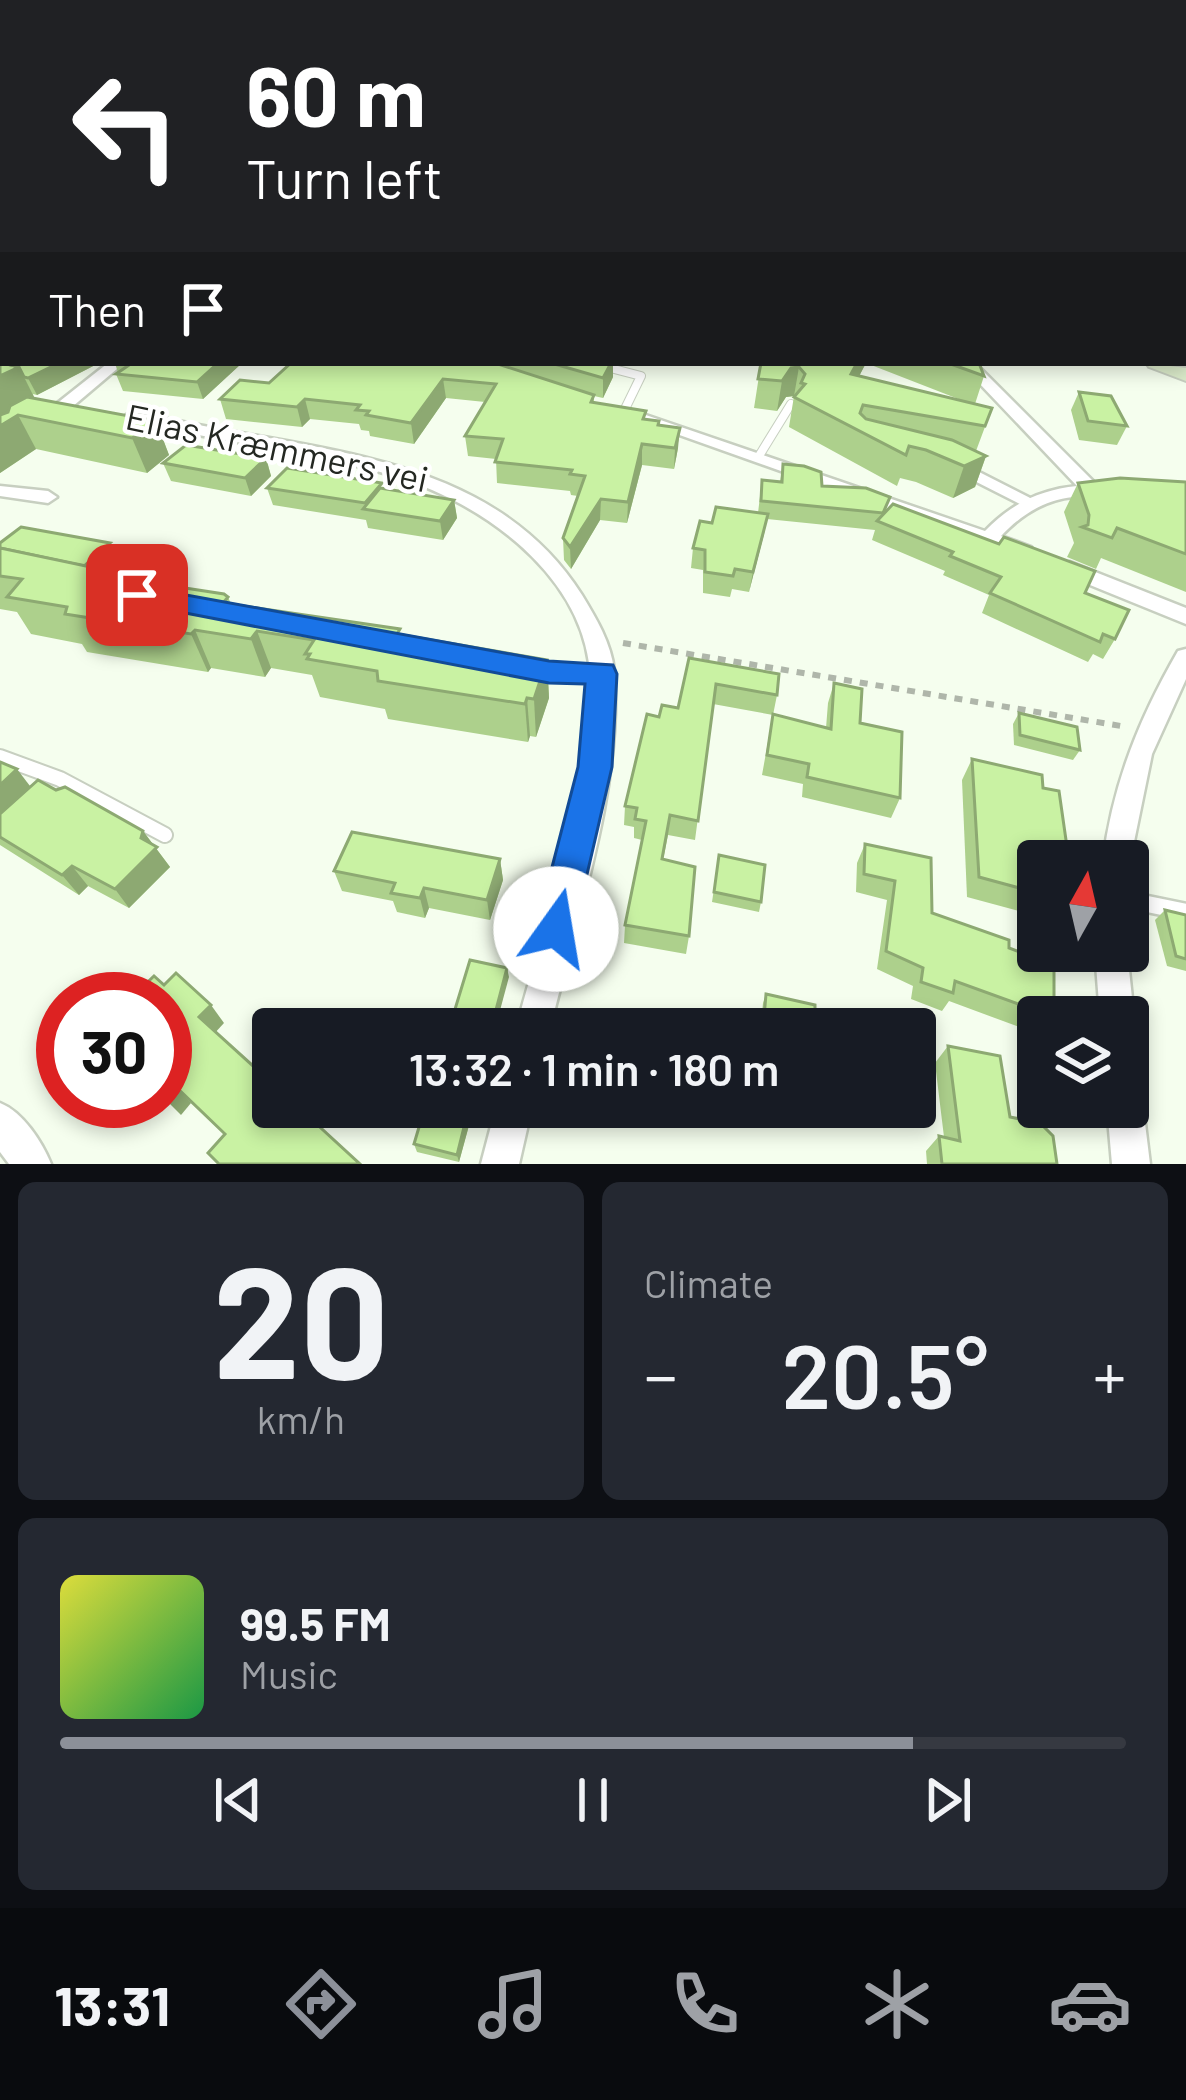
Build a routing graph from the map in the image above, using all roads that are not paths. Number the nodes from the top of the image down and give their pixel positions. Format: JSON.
{"nodes":[{"id":1,"x":115,"y":366,"type":"edge"},
{"id":2,"x":603,"y":366,"type":"edge"},
{"id":3,"x":970,"y":366,"type":"edge"},
{"id":4,"x":790,"y":404,"type":"edge"},
{"id":5,"x":600,"y":406,"type":"edge"},
{"id":6,"x":89,"y":408,"type":"junction"},
{"id":7,"x":623,"y":413,"type":"junction"},
{"id":8,"x":0,"y":446,"type":"edge"},
{"id":9,"x":759,"y":456,"type":"junction"},
{"id":10,"x":945,"y":462,"type":"edge"},
{"id":11,"x":1090,"y":490,"type":"junction"},
{"id":12,"x":0,"y":491,"type":"edge"},
{"id":13,"x":1116,"y":492,"type":"edge"},
{"id":14,"x":48,"y":497,"type":"dead end"},
{"id":15,"x":1027,"y":502,"type":"junction"},
{"id":16,"x":990,"y":537,"type":"junction"},
{"id":17,"x":1186,"y":616,"type":"edge"},
{"id":18,"x":1186,"y":657,"type":"edge"},
{"id":19,"x":526,"y":668,"type":"edge"},
{"id":20,"x":602,"y":674,"type":"junction"},
{"id":21,"x":0,"y":757,"type":"edge"},
{"id":22,"x":60,"y":779,"type":"junction"},
{"id":23,"x":45,"y":793,"type":"edge"},
{"id":24,"x":165,"y":836,"type":"dead end"},
{"id":25,"x":1120,"y":840,"type":"edge"},
{"id":26,"x":1149,"y":904,"type":"edge"},
{"id":27,"x":1186,"y":911,"type":"edge"},
{"id":28,"x":537,"y":1008,"type":"edge"},
{"id":29,"x":0,"y":1121,"type":"edge"},
{"id":30,"x":509,"y":1128,"type":"edge"},
{"id":31,"x":1127,"y":1128,"type":"edge"},
{"id":32,"x":32,"y":1164,"type":"edge"},
{"id":33,"x":500,"y":1164,"type":"edge"},
{"id":34,"x":1131,"y":1164,"type":"edge"}],
"edges":[{"from":1,"to":6,"type":"street"},
{"from":2,"to":7,"type":"lane"},
{"from":3,"to":11,"type":"street"},
{"from":4,"to":9,"type":"lane"},
{"from":5,"to":7,"type":"street"},
{"from":6,"to":8,"type":"street"},
{"from":6,"to":20,"type":"street","name":"Elias Kræmmers vei"},
{"from":7,"to":9,"type":"street"},
{"from":9,"to":16,"type":"street"},
{"from":10,"to":15,"type":"lane"},
{"from":11,"to":13,"type":"street"},
{"from":11,"to":15,"type":"street"},
{"from":12,"to":14,"type":"street"},
{"from":15,"to":16,"type":"street"},
{"from":16,"to":17,"type":"street"},
{"from":18,"to":25,"type":"street"},
{"from":19,"to":20,"type":"lane"},
{"from":20,"to":28,"type":"street","name":"Elias Kræmmers vei"},
{"from":21,"to":22,"type":"lane"},
{"from":22,"to":23,"type":"lane"},
{"from":22,"to":24,"type":"lane"},
{"from":26,"to":27,"type":"lane"},
{"from":29,"to":32,"type":"street"},
{"from":30,"to":33,"type":"street"},
{"from":31,"to":34,"type":"street"}]}
